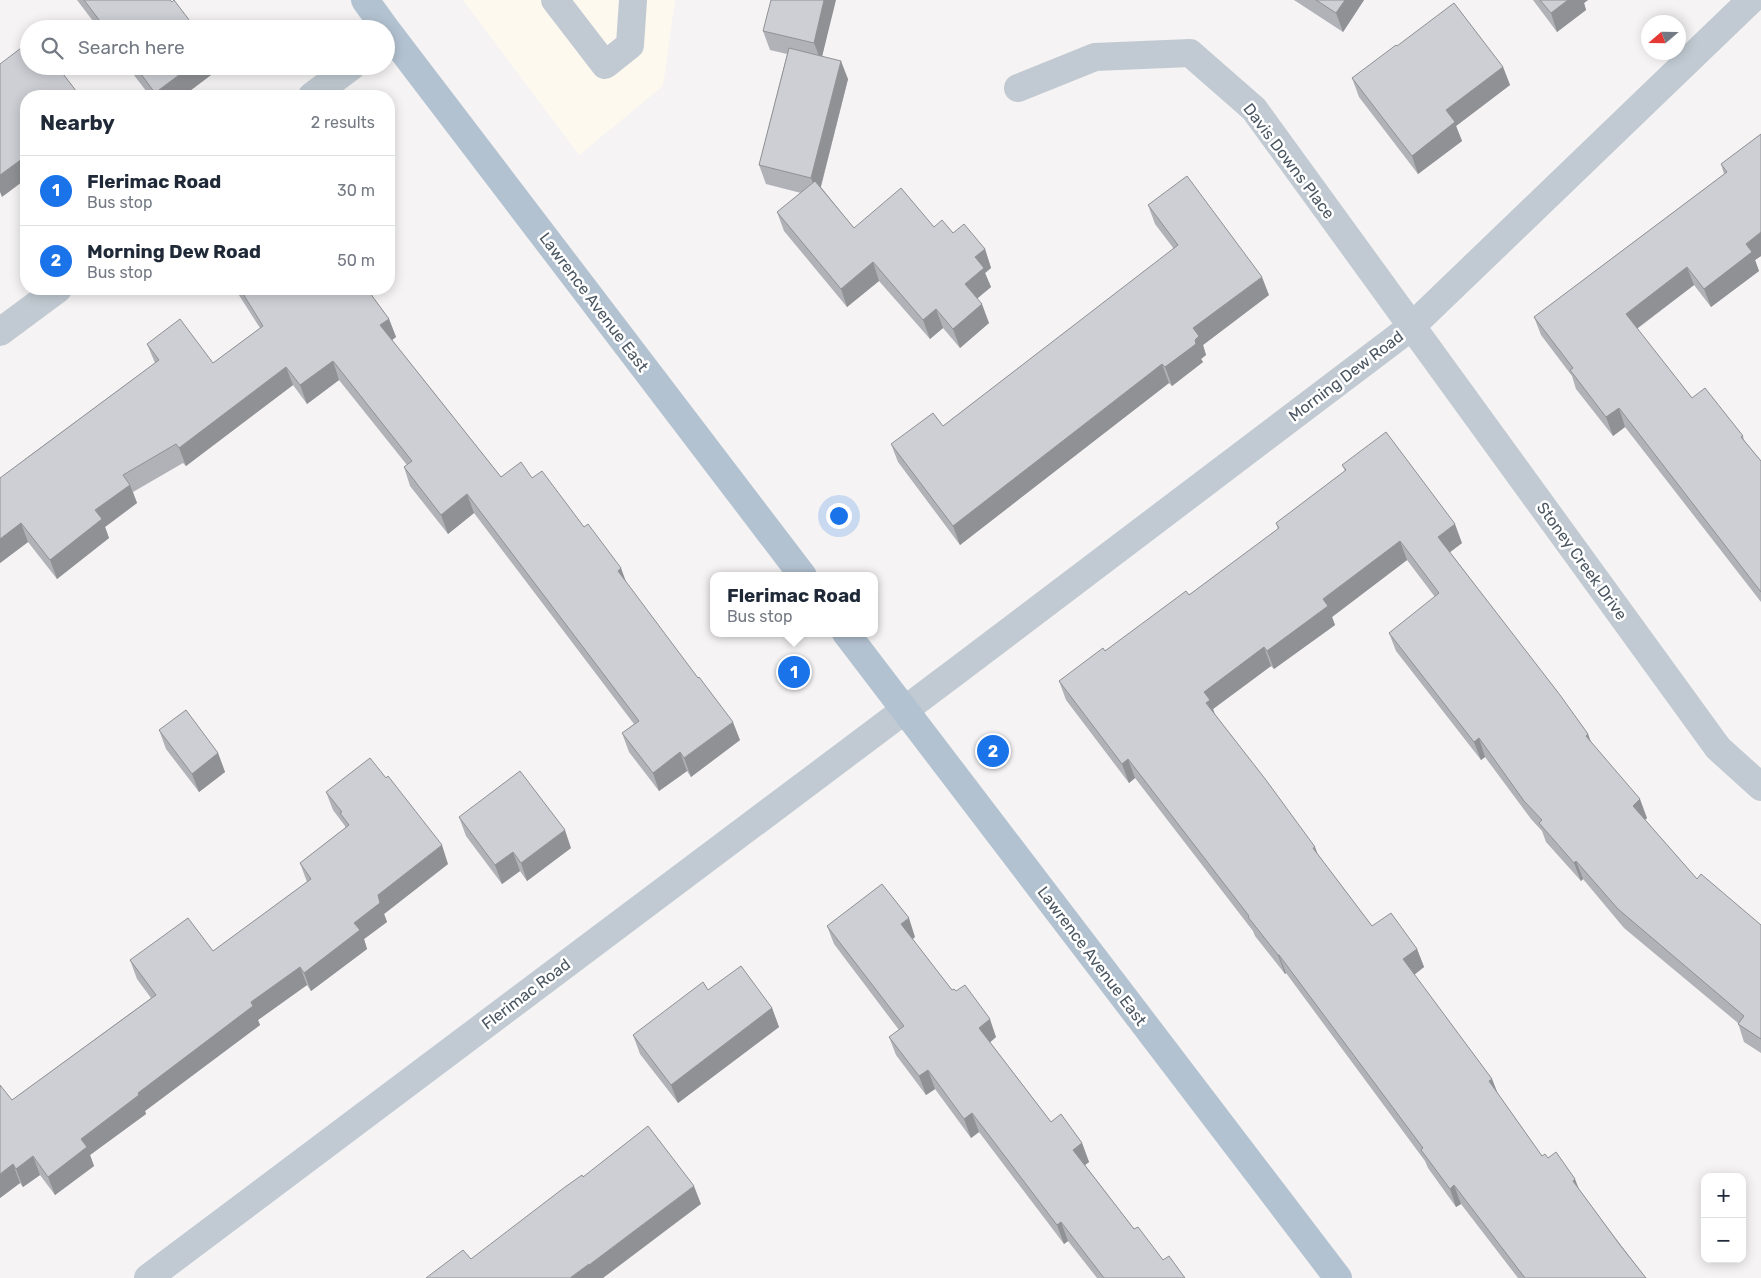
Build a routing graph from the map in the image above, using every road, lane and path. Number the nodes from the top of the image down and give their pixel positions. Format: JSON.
{"nodes":[{"id":1,"x":365,"y":0,"type":"edge"},
{"id":2,"x":555,"y":0,"type":"edge"},
{"id":3,"x":633,"y":0,"type":"edge"},
{"id":4,"x":1752,"y":0,"type":"edge"},
{"id":5,"x":379,"y":20,"type":"edge"},
{"id":6,"x":395,"y":43,"type":"edge"},
{"id":7,"x":340,"y":75,"type":"edge"},
{"id":8,"x":1018,"y":88,"type":"dead end"},
{"id":9,"x":320,"y":90,"type":"edge"},
{"id":10,"x":50,"y":295,"type":"edge"},
{"id":11,"x":1411,"y":327,"type":"junction"},
{"id":12,"x":0,"y":332,"type":"edge"},
{"id":13,"x":800,"y":572,"type":"edge"},
{"id":14,"x":849,"y":637,"type":"edge"},
{"id":15,"x":905,"y":710,"type":"junction"},
{"id":16,"x":1761,"y":787,"type":"edge"},
{"id":17,"x":148,"y":1278,"type":"edge"},
{"id":18,"x":1338,"y":1278,"type":"edge"}],
"edges":[{"from":1,"to":5,"type":"main road","name":"Lawrence Avenue East"},
{"from":2,"to":3,"type":"street"},
{"from":4,"to":11,"type":"street","name":"Morning Dew Road"},
{"from":6,"to":13,"type":"main road","name":"Lawrence Avenue East"},
{"from":7,"to":9,"type":"street"},
{"from":8,"to":11,"type":"street","name":"Davis Downs Place"},
{"from":10,"to":12,"type":"street"},
{"from":11,"to":15,"type":"street","name":"Morning Dew Road"},
{"from":11,"to":16,"type":"street","name":"Stoney Creek Drive"},
{"from":14,"to":15,"type":"main road","name":"Lawrence Avenue East"},
{"from":15,"to":17,"type":"street","name":"Flerimac Road"},
{"from":15,"to":18,"type":"main road","name":"Lawrence Avenue East"}]}
